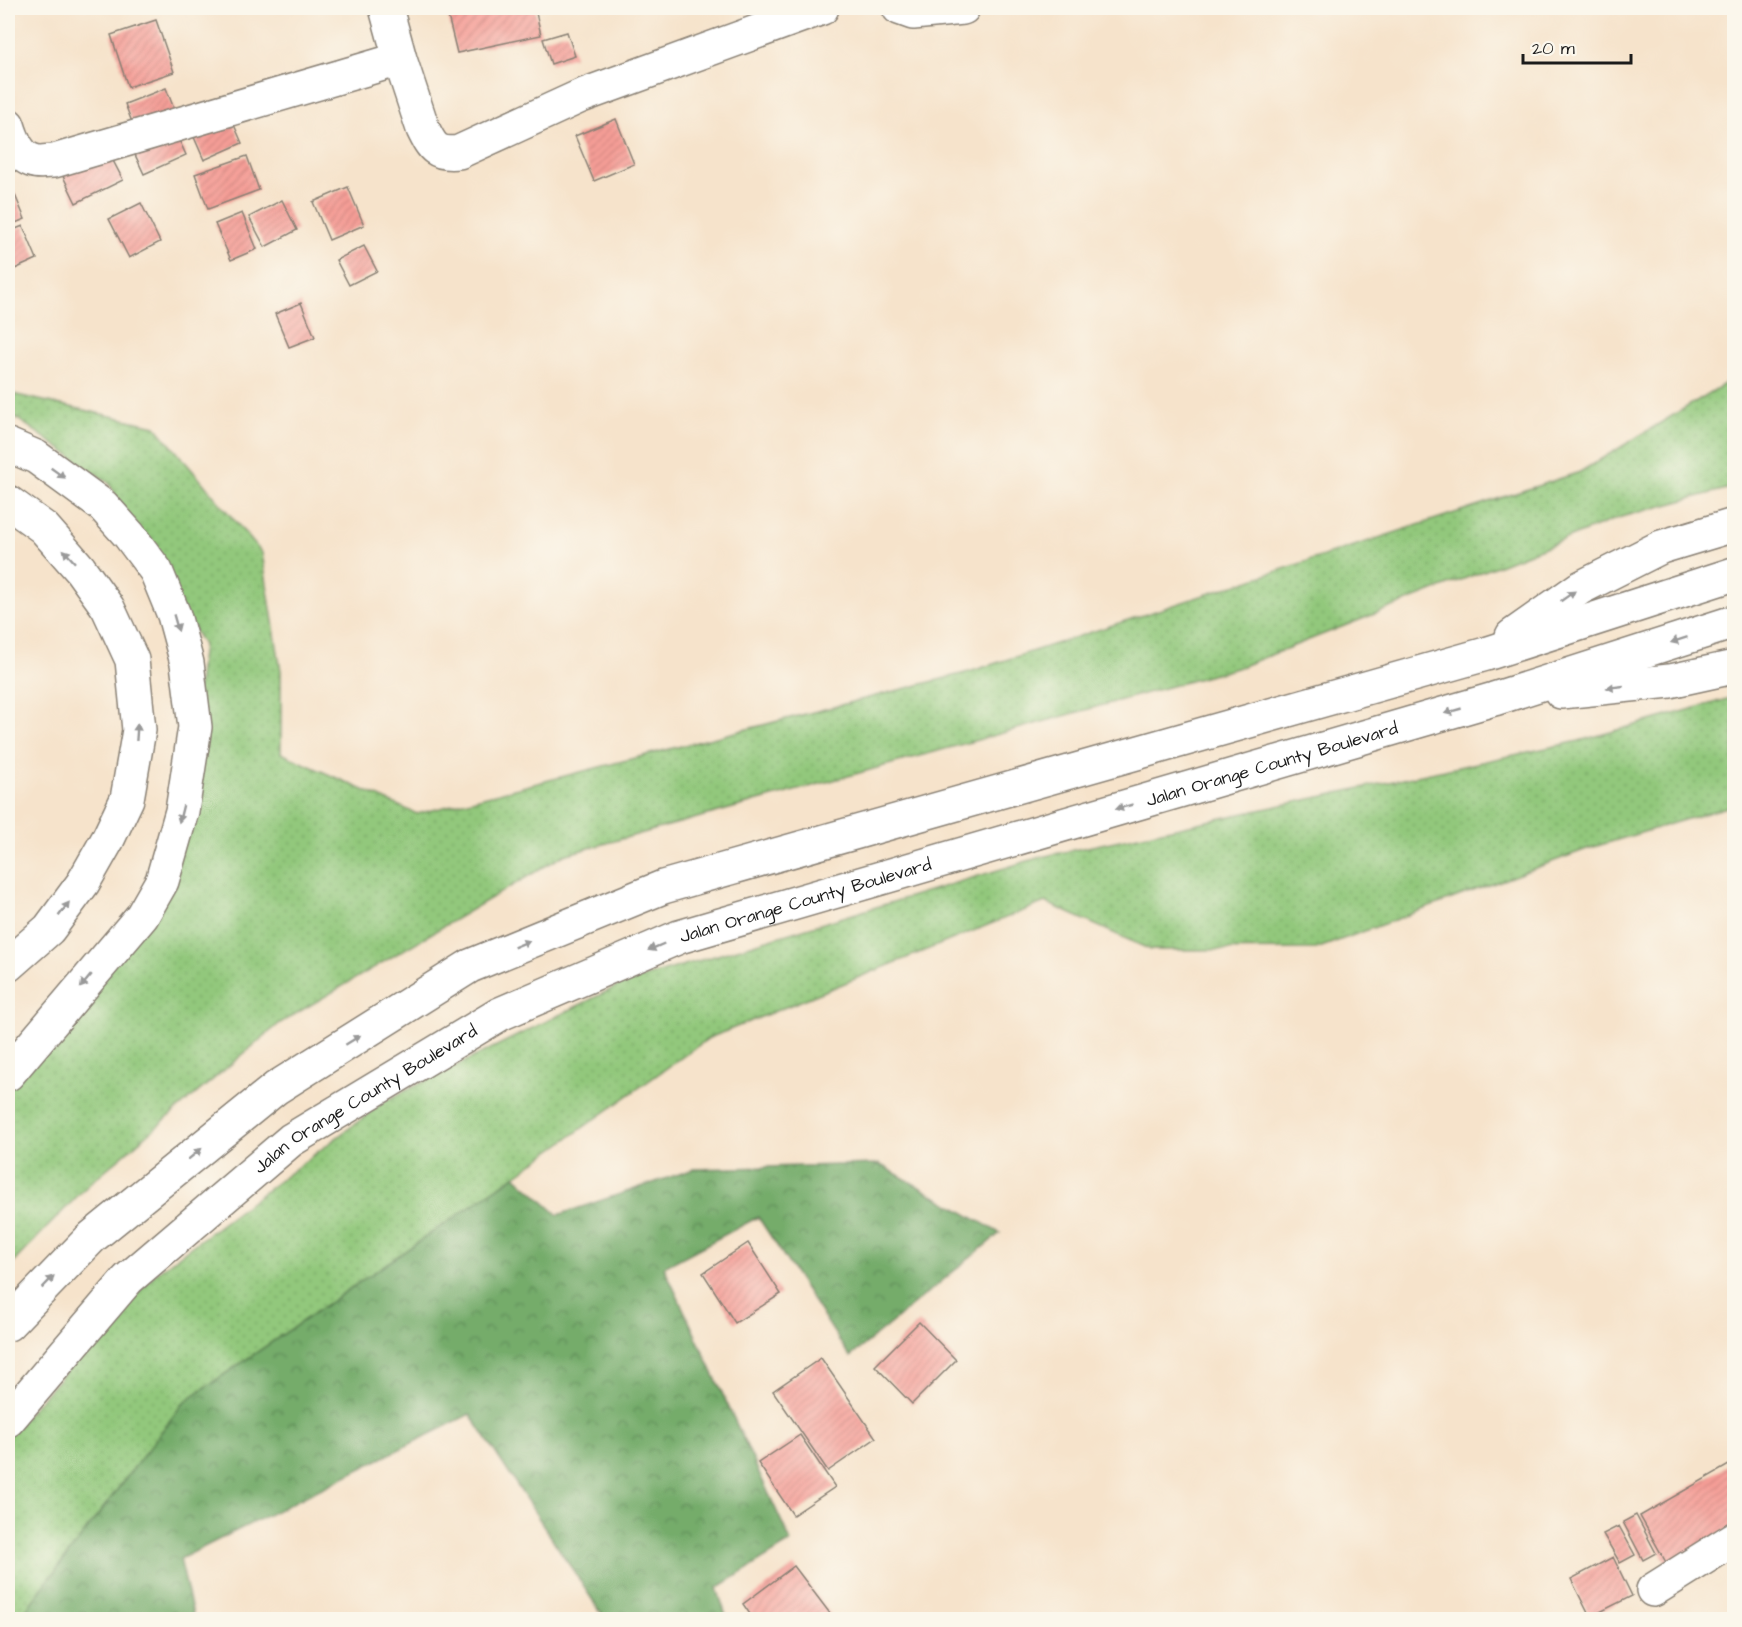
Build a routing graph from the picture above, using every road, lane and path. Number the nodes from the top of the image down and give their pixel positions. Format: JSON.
{"nodes":[{"id":1,"x":386,"y":8,"type":"edge"},
{"id":2,"x":822,"y":8,"type":"edge"},
{"id":3,"x":899,"y":8,"type":"edge"},
{"id":4,"x":963,"y":8,"type":"edge"},
{"id":5,"x":400,"y":59,"type":"junction"},
{"id":6,"x":8,"y":125,"type":"edge"},
{"id":7,"x":8,"y":445,"type":"edge"},
{"id":8,"x":8,"y":501,"type":"edge"},
{"id":9,"x":1734,"y":525,"type":"edge"},
{"id":10,"x":1734,"y":574,"type":"edge"},
{"id":11,"x":1734,"y":622,"type":"edge"},
{"id":12,"x":1486,"y":654,"type":"junction"},
{"id":13,"x":1734,"y":667,"type":"edge"},
{"id":14,"x":1494,"y":699,"type":"junction"},
{"id":15,"x":8,"y":965,"type":"edge"},
{"id":16,"x":8,"y":1074,"type":"edge"},
{"id":17,"x":8,"y":1324,"type":"edge"},
{"id":18,"x":8,"y":1420,"type":"edge"},
{"id":19,"x":1734,"y":1539,"type":"edge"},
{"id":20,"x":1653,"y":1590,"type":"dead end"}],
"edges":[{"from":1,"to":5,"type":"main road"},
{"from":2,"to":5,"type":"main road"},
{"from":3,"to":4,"type":"main road"},
{"from":5,"to":6,"type":"main road"},
{"from":7,"to":16,"type":"main road","one_way":true},
{"from":15,"to":8,"type":"main road","one_way":true},
{"from":12,"to":9,"type":"main road","one_way":true},
{"from":10,"to":12,"type":"main road"},
{"from":11,"to":14,"type":"main road","name":"Jalan Orange County Boulevard","one_way":true},
{"from":17,"to":12,"type":"main road","one_way":true},
{"from":13,"to":14,"type":"main road","one_way":true},
{"from":14,"to":18,"type":"main road","name":"Jalan Orange County Boulevard","one_way":true},
{"from":19,"to":20,"type":"main road"}]}
